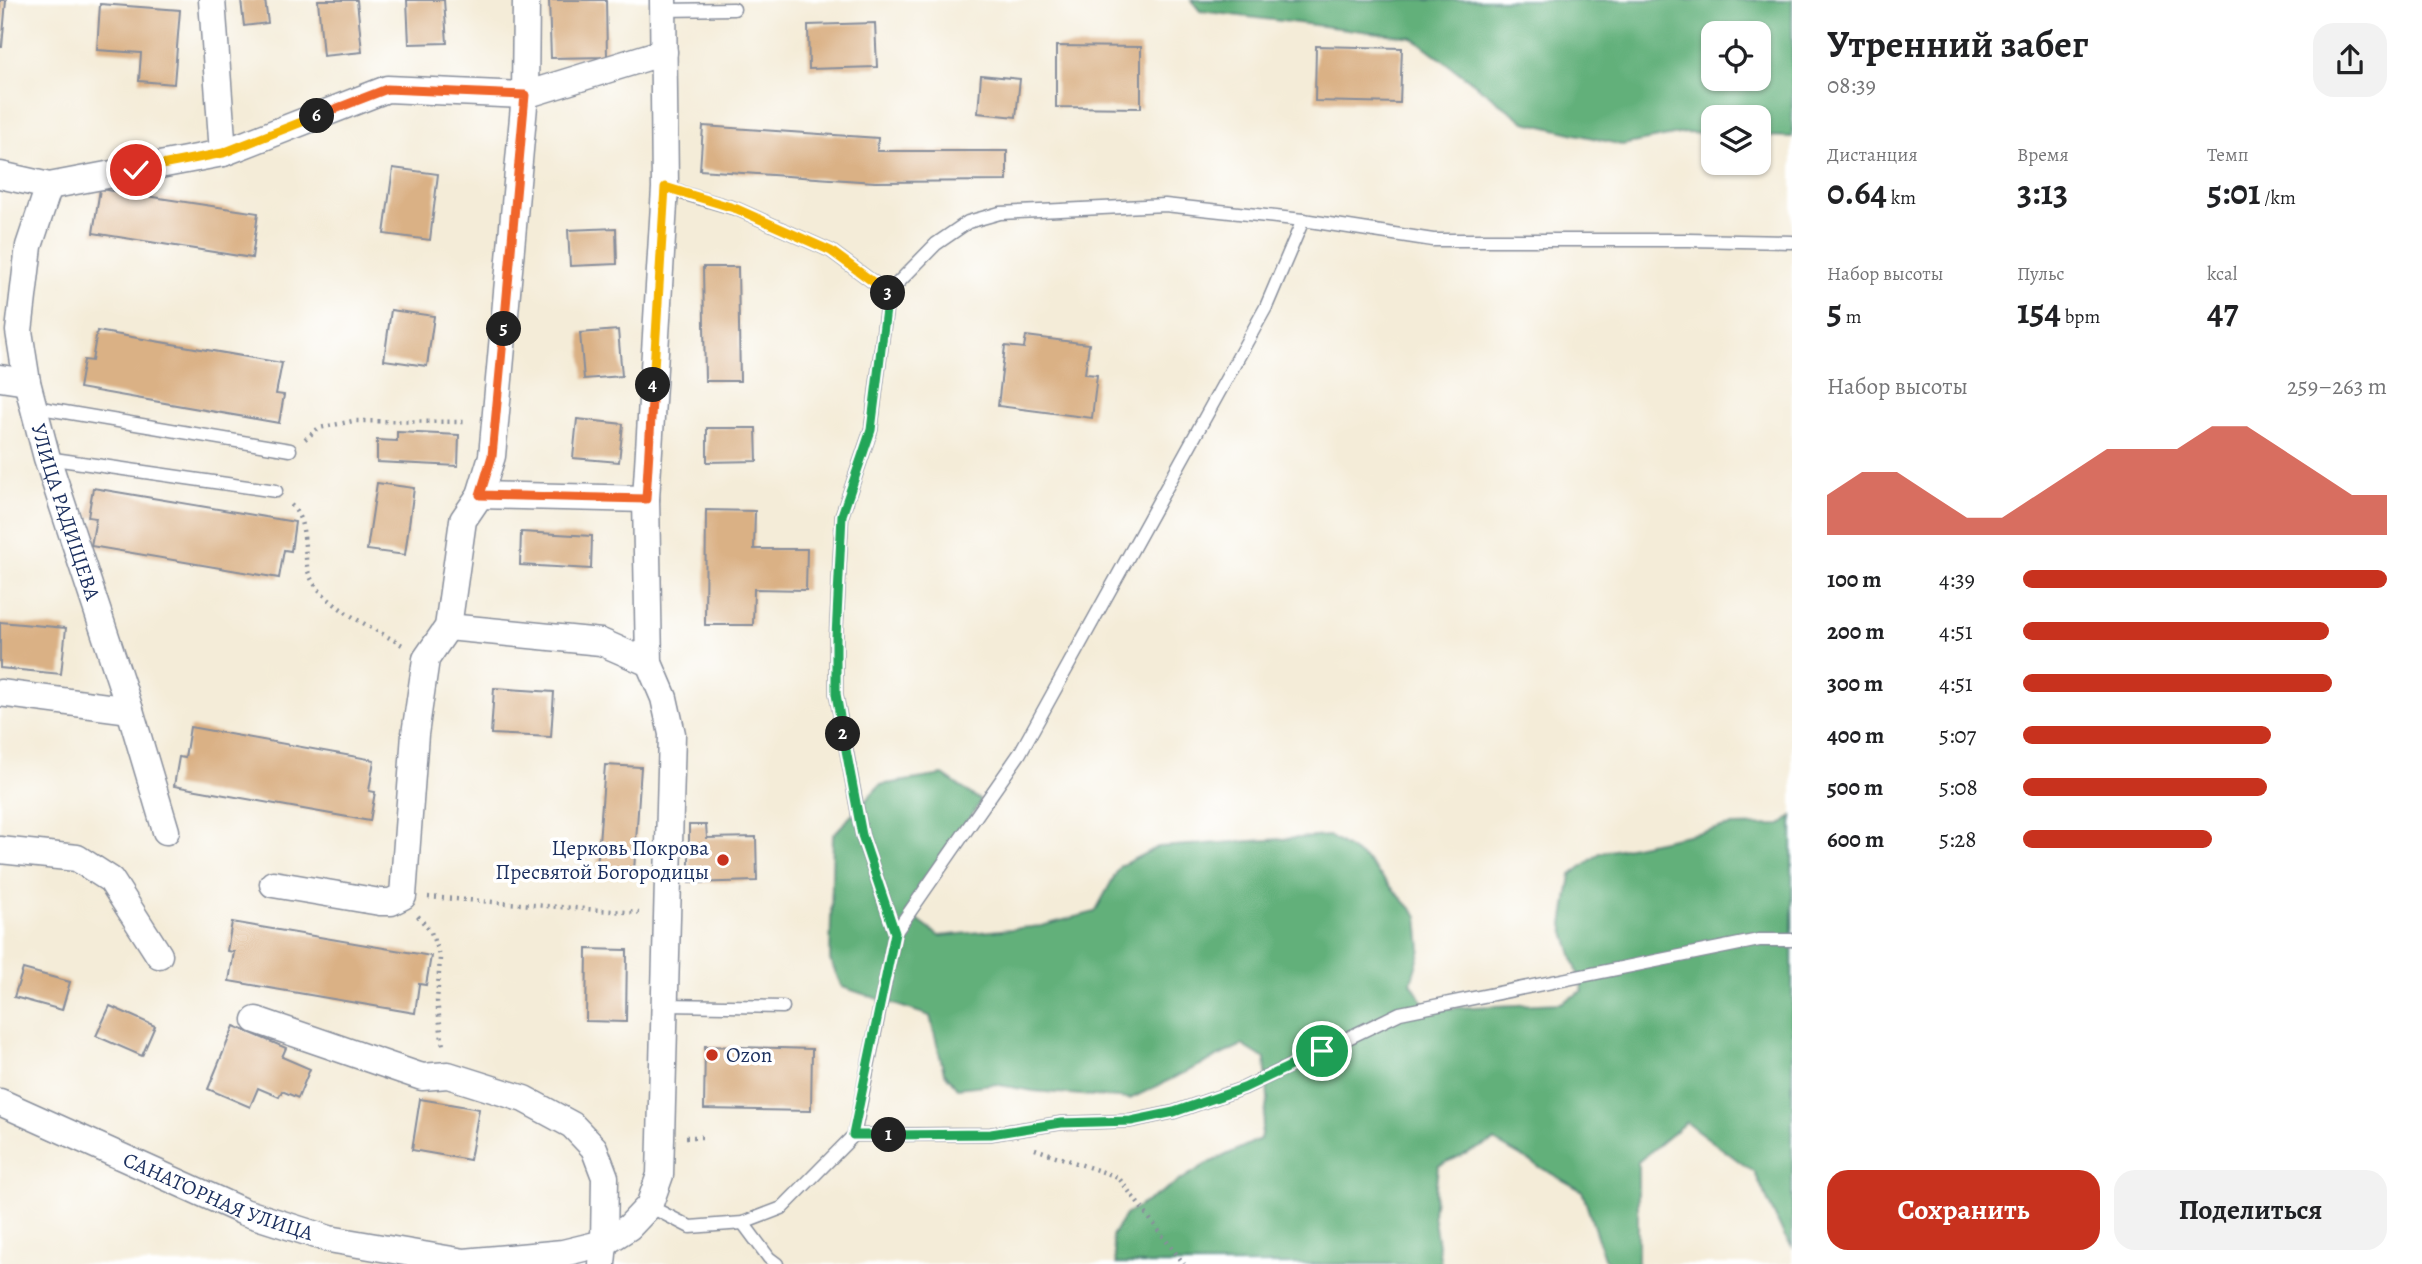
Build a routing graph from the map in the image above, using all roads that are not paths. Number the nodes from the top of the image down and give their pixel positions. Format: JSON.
{"nodes":[{"id":1,"x":212,"y":0,"type":"edge"},
{"id":2,"x":526,"y":0,"type":"edge"},
{"id":3,"x":663,"y":5,"type":"edge"},
{"id":4,"x":734,"y":9,"type":"dead end"},
{"id":5,"x":664,"y":52,"type":"junction"},
{"id":6,"x":525,"y":95,"type":"junction"},
{"id":7,"x":223,"y":153,"type":"junction"},
{"id":8,"x":0,"y":175,"type":"edge"},
{"id":9,"x":49,"y":186,"type":"junction"},
{"id":10,"x":665,"y":187,"type":"junction"},
{"id":11,"x":1303,"y":220,"type":"junction"},
{"id":12,"x":1792,"y":242,"type":"edge"},
{"id":13,"x":888,"y":293,"type":"junction"},
{"id":14,"x":0,"y":378,"type":"edge"},
{"id":15,"x":27,"y":382,"type":"junction"},
{"id":16,"x":35,"y":407,"type":"junction"},
{"id":17,"x":290,"y":450,"type":"road end"},
{"id":18,"x":47,"y":458,"type":"junction"},
{"id":19,"x":276,"y":491,"type":"road end"},
{"id":20,"x":480,"y":495,"type":"junction"},
{"id":21,"x":646,"y":499,"type":"junction"},
{"id":22,"x":448,"y":627,"type":"junction"},
{"id":23,"x":649,"y":663,"type":"junction"},
{"id":24,"x":0,"y":693,"type":"edge"},
{"id":25,"x":130,"y":710,"type":"junction"},
{"id":26,"x":166,"y":831,"type":"dead end"},
{"id":27,"x":0,"y":850,"type":"edge"},
{"id":28,"x":273,"y":884,"type":"dead end"},
{"id":29,"x":895,"y":933,"type":"junction"},
{"id":30,"x":1792,"y":940,"type":"edge"},
{"id":31,"x":159,"y":955,"type":"dead end"},
{"id":32,"x":666,"y":1005,"type":"junction"},
{"id":33,"x":783,"y":1007,"type":"dead end"},
{"id":34,"x":256,"y":1020,"type":"dead end"},
{"id":35,"x":0,"y":1102,"type":"edge"},
{"id":36,"x":853,"y":1135,"type":"junction"},
{"id":37,"x":649,"y":1206,"type":"junction"},
{"id":38,"x":743,"y":1223,"type":"junction"},
{"id":39,"x":603,"y":1253,"type":"edge"},
{"id":40,"x":777,"y":1264,"type":"edge"}],
"edges":[{"from":1,"to":7,"type":"street"},
{"from":2,"to":6,"type":"street"},
{"from":3,"to":4,"type":"lane"},
{"from":3,"to":5,"type":"street"},
{"from":5,"to":6,"type":"street"},
{"from":5,"to":10,"type":"street"},
{"from":6,"to":7,"type":"street"},
{"from":6,"to":20,"type":"street"},
{"from":7,"to":9,"type":"street"},
{"from":8,"to":9,"type":"street"},
{"from":9,"to":15,"type":"street","name":"УЛИЦА РАДИЩЕВА"},
{"from":10,"to":13,"type":"lane"},
{"from":10,"to":21,"type":"street"},
{"from":11,"to":12,"type":"lane"},
{"from":11,"to":13,"type":"lane"},
{"from":11,"to":29,"type":"lane"},
{"from":13,"to":29,"type":"lane"},
{"from":14,"to":15,"type":"street"},
{"from":15,"to":16,"type":"street","name":"УЛИЦА РАДИЩЕВА"},
{"from":16,"to":17,"type":"lane"},
{"from":16,"to":18,"type":"street","name":"УЛИЦА РАДИЩЕВА"},
{"from":18,"to":19,"type":"lane"},
{"from":18,"to":25,"type":"street","name":"УЛИЦА РАДИЩЕВА"},
{"from":20,"to":21,"type":"street"},
{"from":20,"to":22,"type":"street"},
{"from":21,"to":23,"type":"street"},
{"from":22,"to":23,"type":"street"},
{"from":22,"to":28,"type":"street"},
{"from":23,"to":32,"type":"street","name":"САНАТОРНАЯ УЛИЦА"},
{"from":24,"to":25,"type":"street"},
{"from":25,"to":26,"type":"street","name":"УЛИЦА РАДИЩЕВА"},
{"from":27,"to":31,"type":"street"},
{"from":29,"to":36,"type":"lane"},
{"from":30,"to":36,"type":"lane"},
{"from":32,"to":33,"type":"lane"},
{"from":32,"to":37,"type":"street","name":"САНАТОРНАЯ УЛИЦА"},
{"from":34,"to":39,"type":"street"},
{"from":35,"to":39,"type":"street","name":"САНАТОРНАЯ УЛИЦА"},
{"from":36,"to":38,"type":"lane"},
{"from":37,"to":38,"type":"lane"},
{"from":37,"to":39,"type":"street","name":"САНАТОРНАЯ УЛИЦА"},
{"from":38,"to":40,"type":"lane"}]}
